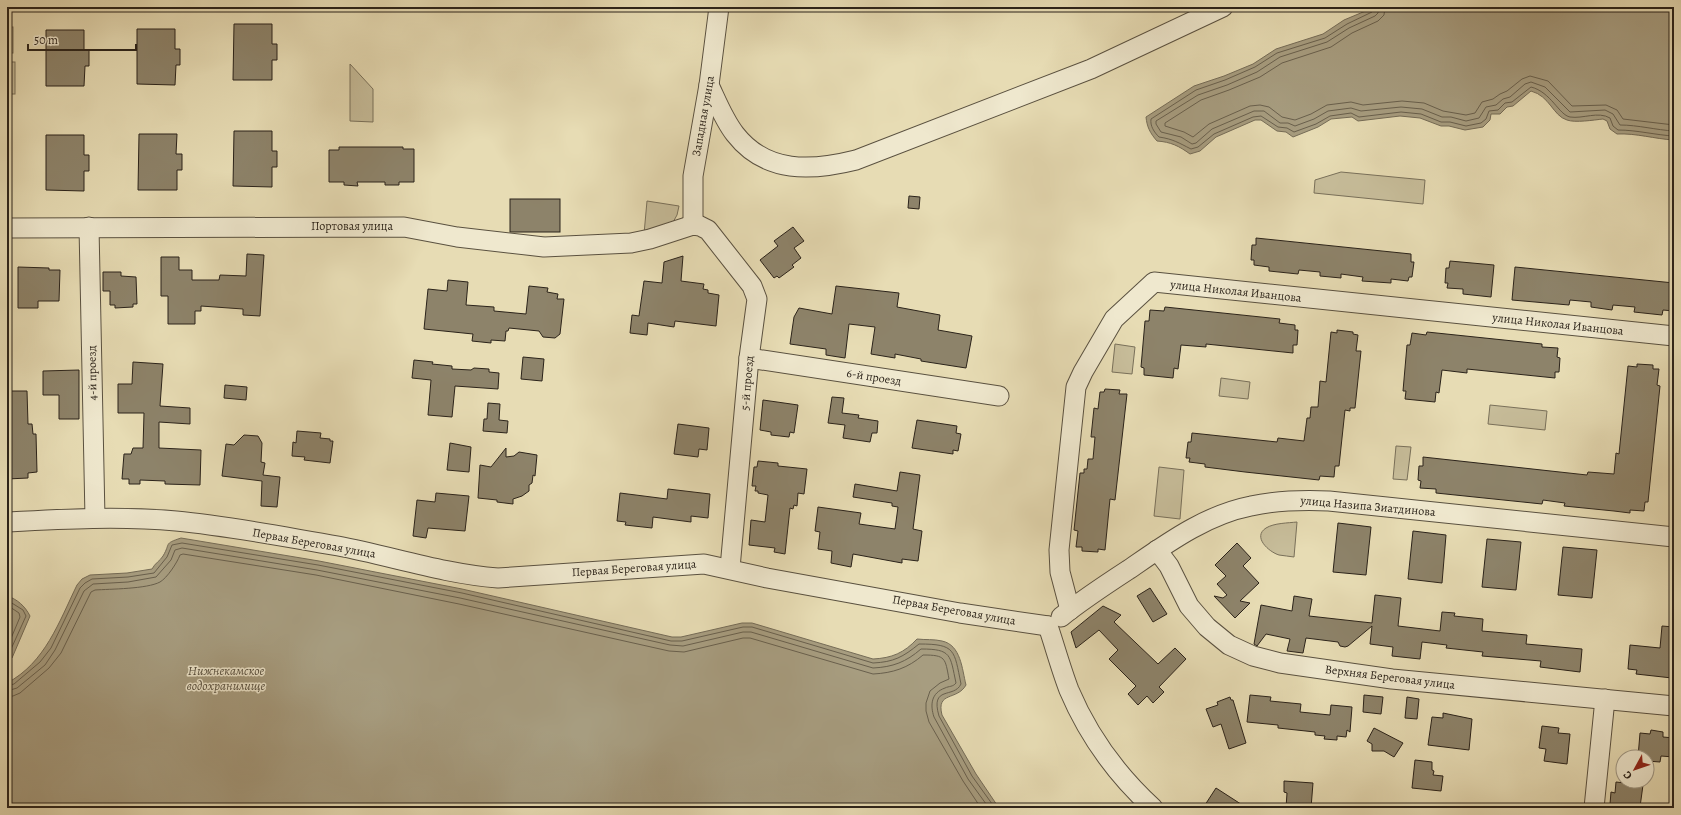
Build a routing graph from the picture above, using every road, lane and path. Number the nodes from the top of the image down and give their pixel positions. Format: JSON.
{"nodes":[{"id":1,"x":719,"y":7,"type":"edge"},
{"id":2,"x":1223,"y":7,"type":"edge"},
{"id":3,"x":710,"y":86,"type":"junction"},
{"id":4,"x":693,"y":225,"type":"junction"},
{"id":5,"x":89,"y":227,"type":"junction"},
{"id":6,"x":7,"y":228,"type":"edge"},
{"id":7,"x":1674,"y":336,"type":"edge"},
{"id":8,"x":749,"y":358,"type":"junction"},
{"id":9,"x":999,"y":396,"type":"dead end"},
{"id":10,"x":95,"y":518,"type":"junction"},
{"id":11,"x":7,"y":522,"type":"edge"},
{"id":12,"x":1674,"y":537,"type":"edge"},
{"id":13,"x":1157,"y":550,"type":"junction"},
{"id":14,"x":730,"y":568,"type":"junction"},
{"id":15,"x":1070,"y":610,"type":"junction"},
{"id":16,"x":1048,"y":626,"type":"junction"},
{"id":17,"x":1605,"y":699,"type":"junction"},
{"id":18,"x":1674,"y":706,"type":"edge"},
{"id":19,"x":1153,"y":808,"type":"edge"},
{"id":20,"x":1594,"y":808,"type":"edge"}],
"edges":[{"from":1,"to":3,"type":"street","name":"Западная улица"},
{"from":2,"to":3,"type":"street"},
{"from":3,"to":4,"type":"street","name":"Западная улица"},
{"from":4,"to":5,"type":"street","name":"Портовая улица"},
{"from":4,"to":8,"type":"street","name":"5-й проезд"},
{"from":5,"to":6,"type":"street","name":"Портовая улица"},
{"from":5,"to":10,"type":"street","name":"4-й проезд"},
{"from":7,"to":15,"type":"street","name":"улица Николая Иванцова"},
{"from":8,"to":9,"type":"street","name":"6-й проезд"},
{"from":8,"to":14,"type":"street","name":"5-й проезд"},
{"from":10,"to":11,"type":"street","name":"Первая Береговая улица"},
{"from":10,"to":14,"type":"street","name":"Первая Береговая улица"},
{"from":12,"to":13,"type":"street","name":"улица Назипа Зиатдинова"},
{"from":13,"to":15,"type":"street","name":"улица Назипа Зиатдинова"},
{"from":13,"to":17,"type":"street","name":"Верхняя Береговая улица"},
{"from":14,"to":16,"type":"street","name":"Первая Береговая улица"},
{"from":15,"to":16,"type":"street","name":"улица Назипа Зиатдинова"},
{"from":16,"to":19,"type":"street"},
{"from":17,"to":18,"type":"street","name":"Верхняя Береговая улица"},
{"from":17,"to":20,"type":"street"}]}
